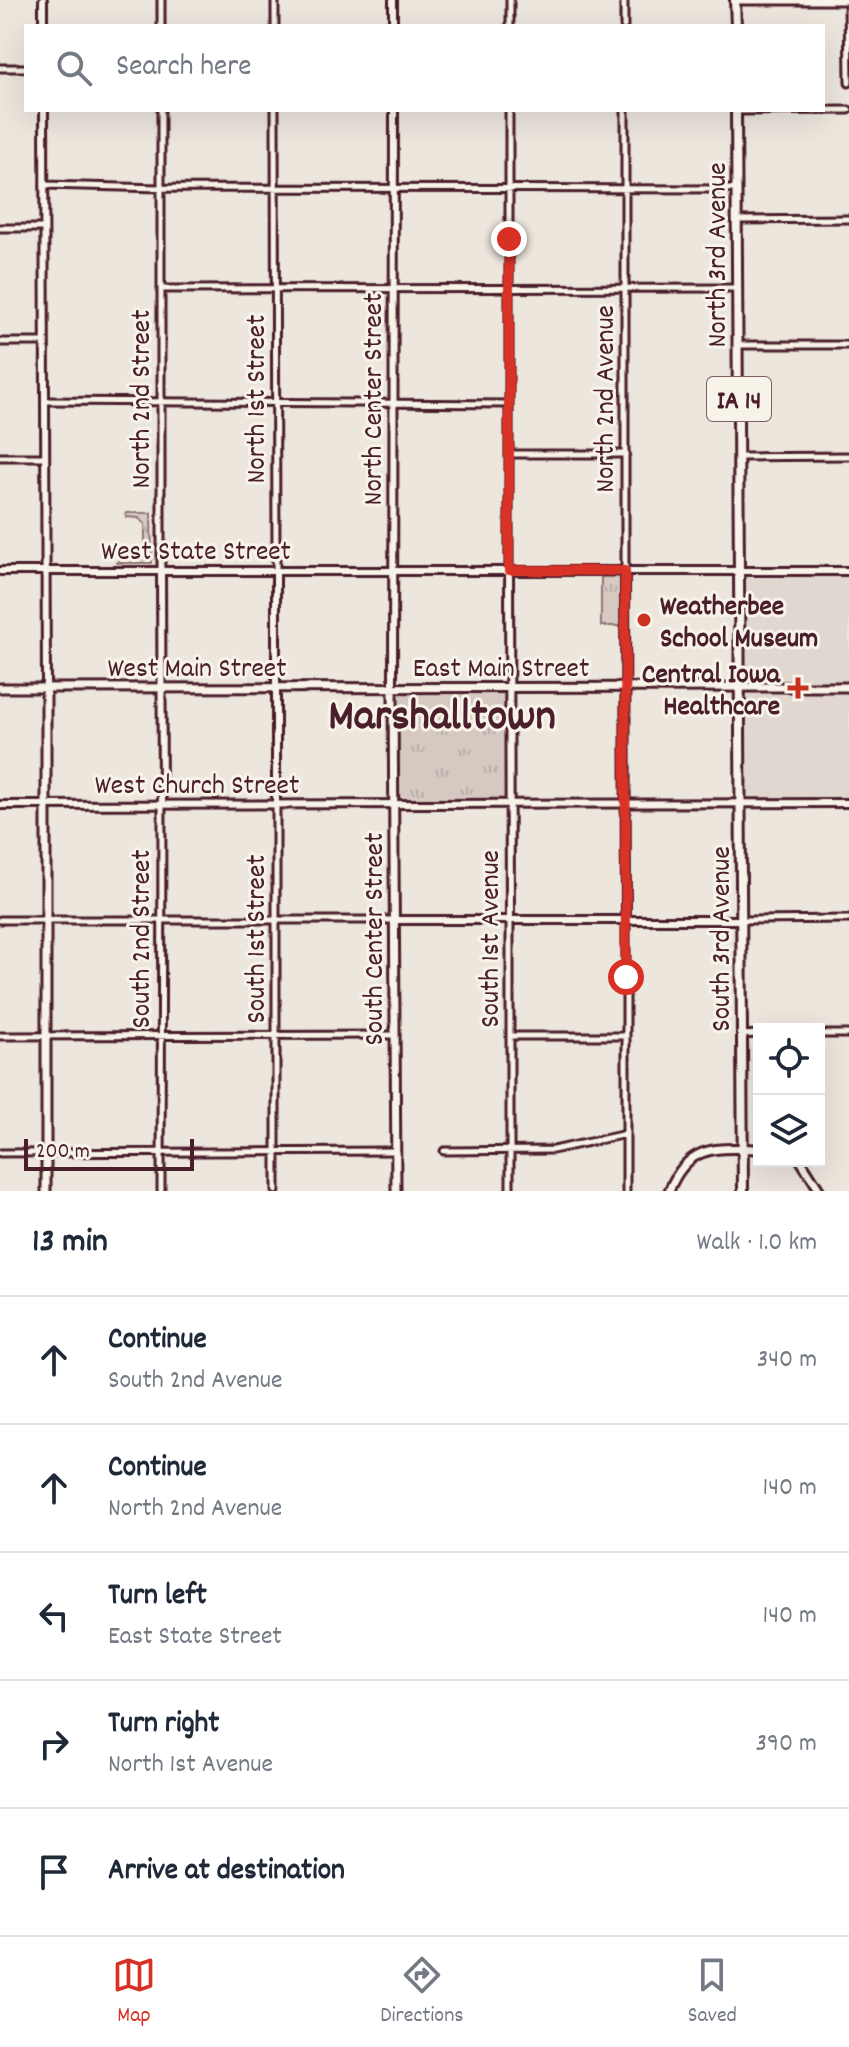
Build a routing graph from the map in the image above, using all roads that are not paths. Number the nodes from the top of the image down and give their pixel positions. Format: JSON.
{"nodes":[{"id":1,"x":43,"y":0,"type":"edge"},
{"id":2,"x":161,"y":0,"type":"edge"},
{"id":3,"x":275,"y":0,"type":"edge"},
{"id":4,"x":393,"y":0,"type":"edge"},
{"id":5,"x":510,"y":0,"type":"edge"},
{"id":6,"x":624,"y":0,"type":"edge"},
{"id":7,"x":735,"y":0,"type":"edge"},
{"id":8,"x":848,"y":0,"type":"edge"},
{"id":9,"x":43,"y":24,"type":"edge"},
{"id":10,"x":161,"y":24,"type":"edge"},
{"id":11,"x":275,"y":24,"type":"edge"},
{"id":12,"x":393,"y":24,"type":"edge"},
{"id":13,"x":510,"y":24,"type":"edge"},
{"id":14,"x":624,"y":24,"type":"edge"},
{"id":15,"x":736,"y":24,"type":"edge"},
{"id":16,"x":0,"y":68,"type":"edge"},
{"id":17,"x":24,"y":68,"type":"edge"},
{"id":18,"x":849,"y":83,"type":"edge"},
{"id":19,"x":825,"y":110,"type":"edge"},
{"id":20,"x":849,"y":110,"type":"edge"},
{"id":21,"x":44,"y":112,"type":"edge"},
{"id":22,"x":161,"y":112,"type":"edge"},
{"id":23,"x":275,"y":112,"type":"edge"},
{"id":24,"x":394,"y":112,"type":"edge"},
{"id":25,"x":509,"y":112,"type":"edge"},
{"id":26,"x":625,"y":112,"type":"edge"},
{"id":27,"x":736,"y":112,"type":"edge"},
{"id":28,"x":44,"y":185,"type":"junction"},
{"id":29,"x":161,"y":188,"type":"junction"},
{"id":30,"x":274,"y":188,"type":"junction"},
{"id":31,"x":393,"y":188,"type":"junction"},
{"id":32,"x":508,"y":188,"type":"junction"},
{"id":33,"x":737,"y":189,"type":"junction"},
{"id":34,"x":625,"y":190,"type":"junction"},
{"id":35,"x":849,"y":219,"type":"edge"},
{"id":36,"x":737,"y":220,"type":"junction"},
{"id":37,"x":0,"y":228,"type":"edge"},
{"id":38,"x":44,"y":228,"type":"junction"},
{"id":39,"x":625,"y":288,"type":"junction"},
{"id":40,"x":738,"y":288,"type":"junction"},
{"id":41,"x":161,"y":289,"type":"junction"},
{"id":42,"x":275,"y":289,"type":"junction"},
{"id":43,"x":509,"y":289,"type":"junction"},
{"id":44,"x":394,"y":290,"type":"junction"},
{"id":45,"x":0,"y":342,"type":"edge"},
{"id":46,"x":44,"y":342,"type":"junction"},
{"id":47,"x":738,"y":345,"type":"junction"},
{"id":48,"x":849,"y":345,"type":"edge"},
{"id":49,"x":45,"y":401,"type":"junction"},
{"id":50,"x":160,"y":402,"type":"junction"},
{"id":51,"x":276,"y":404,"type":"junction"},
{"id":52,"x":509,"y":404,"type":"junction"},
{"id":53,"x":393,"y":405,"type":"junction"},
{"id":54,"x":509,"y":454,"type":"junction"},
{"id":55,"x":626,"y":454,"type":"junction"},
{"id":56,"x":849,"y":456,"type":"edge"},
{"id":57,"x":0,"y":457,"type":"edge"},
{"id":58,"x":45,"y":457,"type":"junction"},
{"id":59,"x":739,"y":457,"type":"junction"},
{"id":60,"x":393,"y":570,"type":"junction"},
{"id":61,"x":509,"y":570,"type":"junction"},
{"id":62,"x":0,"y":571,"type":"edge"},
{"id":63,"x":45,"y":571,"type":"junction"},
{"id":64,"x":276,"y":571,"type":"junction"},
{"id":65,"x":625,"y":571,"type":"junction"},
{"id":66,"x":849,"y":571,"type":"edge"},
{"id":67,"x":161,"y":572,"type":"junction"},
{"id":68,"x":741,"y":572,"type":"junction"},
{"id":69,"x":509,"y":687,"type":"junction"},
{"id":70,"x":849,"y":687,"type":"edge"},
{"id":71,"x":0,"y":688,"type":"edge"},
{"id":72,"x":46,"y":688,"type":"junction"},
{"id":73,"x":162,"y":688,"type":"junction"},
{"id":74,"x":276,"y":688,"type":"junction"},
{"id":75,"x":393,"y":688,"type":"junction"},
{"id":76,"x":626,"y":688,"type":"junction"},
{"id":77,"x":740,"y":688,"type":"junction"},
{"id":78,"x":849,"y":803,"type":"edge"},
{"id":79,"x":276,"y":804,"type":"junction"},
{"id":80,"x":626,"y":804,"type":"junction"},
{"id":81,"x":740,"y":804,"type":"junction"},
{"id":82,"x":0,"y":805,"type":"edge"},
{"id":83,"x":162,"y":805,"type":"junction"},
{"id":84,"x":394,"y":805,"type":"junction"},
{"id":85,"x":509,"y":805,"type":"junction"},
{"id":86,"x":46,"y":806,"type":"junction"},
{"id":87,"x":276,"y":919,"type":"junction"},
{"id":88,"x":849,"y":919,"type":"edge"},
{"id":89,"x":0,"y":920,"type":"edge"},
{"id":90,"x":46,"y":920,"type":"junction"},
{"id":91,"x":162,"y":920,"type":"junction"},
{"id":92,"x":394,"y":920,"type":"junction"},
{"id":93,"x":510,"y":920,"type":"junction"},
{"id":94,"x":626,"y":920,"type":"junction"},
{"id":95,"x":741,"y":920,"type":"junction"},
{"id":96,"x":753,"y":1034,"type":"edge"},
{"id":97,"x":825,"y":1034,"type":"edge"},
{"id":98,"x":849,"y":1034,"type":"edge"},
{"id":99,"x":276,"y":1035,"type":"junction"},
{"id":100,"x":394,"y":1035,"type":"junction"},
{"id":101,"x":741,"y":1035,"type":"junction"},
{"id":102,"x":0,"y":1036,"type":"edge"},
{"id":103,"x":46,"y":1036,"type":"junction"},
{"id":104,"x":161,"y":1036,"type":"junction"},
{"id":105,"x":510,"y":1036,"type":"junction"},
{"id":106,"x":626,"y":1036,"type":"junction"},
{"id":107,"x":626,"y":1134,"type":"junction"},
{"id":108,"x":742,"y":1149,"type":"junction"},
{"id":109,"x":753,"y":1149,"type":"edge"},
{"id":110,"x":276,"y":1151,"type":"junction"},
{"id":111,"x":395,"y":1151,"type":"dead end"},
{"id":112,"x":444,"y":1151,"type":"dead end"},
{"id":113,"x":510,"y":1151,"type":"junction"},
{"id":114,"x":161,"y":1152,"type":"junction"},
{"id":115,"x":0,"y":1153,"type":"edge"},
{"id":116,"x":46,"y":1153,"type":"junction"},
{"id":117,"x":805,"y":1167,"type":"edge"},
{"id":118,"x":46,"y":1191,"type":"edge"},
{"id":119,"x":161,"y":1191,"type":"edge"},
{"id":120,"x":276,"y":1191,"type":"edge"},
{"id":121,"x":396,"y":1191,"type":"edge"},
{"id":122,"x":510,"y":1191,"type":"edge"},
{"id":123,"x":626,"y":1191,"type":"edge"},
{"id":124,"x":669,"y":1191,"type":"edge"},
{"id":125,"x":743,"y":1191,"type":"edge"},
{"id":126,"x":820,"y":1191,"type":"edge"}],
"edges":[{"from":1,"to":9,"type":"street"},
{"from":2,"to":10,"type":"street"},
{"from":3,"to":11,"type":"street"},
{"from":4,"to":12,"type":"street"},
{"from":5,"to":13,"type":"street"},
{"from":6,"to":14,"type":"street"},
{"from":7,"to":8,"type":"main road"},
{"from":7,"to":15,"type":"main road"},
{"from":8,"to":18,"type":"street"},
{"from":16,"to":17,"type":"street"},
{"from":19,"to":20,"type":"street"},
{"from":21,"to":28,"type":"street"},
{"from":22,"to":29,"type":"street","name":"North 2nd Street"},
{"from":23,"to":30,"type":"street","name":"North 1st Street"},
{"from":24,"to":31,"type":"street","name":"North Center Street"},
{"from":25,"to":32,"type":"street"},
{"from":26,"to":34,"type":"street","name":"North 2nd Avenue"},
{"from":27,"to":33,"type":"main road","name":"North 3rd Avenue","number":"IA 14"},
{"from":28,"to":29,"type":"street"},
{"from":28,"to":38,"type":"street"},
{"from":29,"to":30,"type":"street"},
{"from":29,"to":41,"type":"street","name":"North 2nd Street"},
{"from":30,"to":31,"type":"street"},
{"from":30,"to":42,"type":"street","name":"North 1st Street"},
{"from":31,"to":32,"type":"street"},
{"from":31,"to":44,"type":"street","name":"North Center Street"},
{"from":32,"to":34,"type":"street"},
{"from":32,"to":43,"type":"street"},
{"from":33,"to":34,"type":"street"},
{"from":33,"to":36,"type":"main road","name":"North 3rd Avenue","number":"IA 14"},
{"from":34,"to":39,"type":"street","name":"North 2nd Avenue"},
{"from":35,"to":36,"type":"street"},
{"from":36,"to":40,"type":"main road","name":"North 3rd Avenue","number":"IA 14"},
{"from":37,"to":38,"type":"street"},
{"from":38,"to":46,"type":"street"},
{"from":39,"to":40,"type":"street"},
{"from":39,"to":43,"type":"street"},
{"from":39,"to":55,"type":"street","name":"North 2nd Avenue"},
{"from":40,"to":47,"type":"main road","name":"North 3rd Avenue","number":"IA 14"},
{"from":41,"to":42,"type":"street"},
{"from":41,"to":50,"type":"street","name":"North 2nd Street"},
{"from":42,"to":44,"type":"street"},
{"from":42,"to":51,"type":"street","name":"North 1st Street"},
{"from":43,"to":44,"type":"street"},
{"from":43,"to":52,"type":"street"},
{"from":44,"to":53,"type":"street","name":"North Center Street"},
{"from":45,"to":46,"type":"street"},
{"from":46,"to":49,"type":"street"},
{"from":47,"to":48,"type":"street"},
{"from":47,"to":59,"type":"main road","name":"North 3rd Avenue","number":"IA 14"},
{"from":49,"to":50,"type":"street"},
{"from":49,"to":58,"type":"street"},
{"from":50,"to":51,"type":"street"},
{"from":50,"to":67,"type":"street","name":"North 2nd Street"},
{"from":51,"to":53,"type":"street"},
{"from":51,"to":64,"type":"street","name":"North 1st Street"},
{"from":52,"to":53,"type":"street"},
{"from":52,"to":54,"type":"street"},
{"from":53,"to":60,"type":"street","name":"North Center Street"},
{"from":54,"to":55,"type":"street"},
{"from":54,"to":61,"type":"street"},
{"from":55,"to":65,"type":"street","name":"North 2nd Avenue"},
{"from":56,"to":59,"type":"street"},
{"from":57,"to":58,"type":"street"},
{"from":58,"to":63,"type":"street"},
{"from":59,"to":68,"type":"main road","name":"North 3rd Avenue","number":"IA 14"},
{"from":60,"to":61,"type":"street","name":"West State Street"},
{"from":60,"to":64,"type":"street","name":"West State Street"},
{"from":60,"to":75,"type":"street","name":"North Center Street"},
{"from":61,"to":65,"type":"street","name":"West State Street"},
{"from":61,"to":69,"type":"street","name":"South 1st Avenue"},
{"from":62,"to":63,"type":"street","name":"West State Street"},
{"from":63,"to":67,"type":"street","name":"West State Street"},
{"from":63,"to":72,"type":"street"},
{"from":64,"to":67,"type":"street","name":"West State Street"},
{"from":64,"to":74,"type":"street","name":"North 1st Street"},
{"from":65,"to":68,"type":"street","name":"West State Street"},
{"from":65,"to":76,"type":"street","name":"North 2nd Avenue"},
{"from":66,"to":68,"type":"street","name":"West State Street"},
{"from":67,"to":73,"type":"street","name":"North 2nd Street"},
{"from":68,"to":77,"type":"main road","name":"North 3rd Avenue","number":"IA 14"},
{"from":69,"to":75,"type":"main road","name":"East Main Street"},
{"from":69,"to":76,"type":"main road","name":"East Main Street"},
{"from":69,"to":85,"type":"street","name":"South 1st Avenue"},
{"from":70,"to":77,"type":"main road","name":"East Main Street"},
{"from":71,"to":72,"type":"main road","name":"West Main Street"},
{"from":72,"to":73,"type":"main road","name":"West Main Street"},
{"from":72,"to":86,"type":"main road"},
{"from":73,"to":74,"type":"main road","name":"West Main Street"},
{"from":73,"to":83,"type":"street","name":"South 2nd Street"},
{"from":74,"to":75,"type":"main road","name":"West Main Street"},
{"from":74,"to":79,"type":"street","name":"South 1st Street"},
{"from":75,"to":84,"type":"main road","name":"South Center Street"},
{"from":76,"to":77,"type":"main road","name":"East Main Street"},
{"from":76,"to":80,"type":"street","name":"North 2nd Avenue"},
{"from":77,"to":81,"type":"main road","name":"South 3rd Avenue","number":"IA 14"},
{"from":78,"to":81,"type":"street","name":"West Church Street"},
{"from":79,"to":83,"type":"street","name":"West Church Street"},
{"from":79,"to":84,"type":"street","name":"West Church Street"},
{"from":79,"to":87,"type":"street","name":"South 1st Street"},
{"from":80,"to":81,"type":"street","name":"West Church Street"},
{"from":80,"to":85,"type":"street","name":"West Church Street"},
{"from":80,"to":94,"type":"street","name":"North 2nd Avenue"},
{"from":81,"to":95,"type":"main road","name":"South 3rd Avenue","number":"IA 14"},
{"from":82,"to":86,"type":"street","name":"West Church Street"},
{"from":83,"to":86,"type":"street","name":"West Church Street"},
{"from":83,"to":91,"type":"street","name":"South 2nd Street"},
{"from":84,"to":85,"type":"street","name":"West Church Street"},
{"from":84,"to":92,"type":"main road","name":"South Center Street"},
{"from":85,"to":93,"type":"street","name":"South 1st Avenue"},
{"from":86,"to":90,"type":"main road"},
{"from":87,"to":91,"type":"street"},
{"from":87,"to":92,"type":"street"},
{"from":87,"to":99,"type":"street","name":"South 1st Street"},
{"from":88,"to":95,"type":"street"},
{"from":89,"to":90,"type":"street"},
{"from":90,"to":91,"type":"street"},
{"from":90,"to":103,"type":"main road"},
{"from":91,"to":104,"type":"street","name":"South 2nd Street"},
{"from":92,"to":93,"type":"street"},
{"from":92,"to":100,"type":"main road","name":"South Center Street"},
{"from":93,"to":94,"type":"street"},
{"from":93,"to":105,"type":"street","name":"South 1st Avenue"},
{"from":94,"to":95,"type":"street"},
{"from":94,"to":106,"type":"street"},
{"from":95,"to":101,"type":"main road","name":"South 3rd Avenue","number":"IA 14"},
{"from":96,"to":101,"type":"street"},
{"from":97,"to":98,"type":"street"},
{"from":99,"to":100,"type":"street"},
{"from":99,"to":104,"type":"street"},
{"from":99,"to":110,"type":"street","name":"South 1st Street"},
{"from":100,"to":121,"type":"main road","name":"South Center Street"},
{"from":101,"to":108,"type":"main road","name":"South 3rd Avenue","number":"IA 14"},
{"from":102,"to":103,"type":"street"},
{"from":103,"to":104,"type":"street"},
{"from":103,"to":116,"type":"main road"},
{"from":104,"to":114,"type":"street","name":"South 2nd Street"},
{"from":105,"to":106,"type":"street"},
{"from":105,"to":113,"type":"street","name":"South 1st Avenue"},
{"from":106,"to":107,"type":"street"},
{"from":107,"to":113,"type":"street"},
{"from":107,"to":123,"type":"street"},
{"from":108,"to":109,"type":"main road"},
{"from":108,"to":124,"type":"main road"},
{"from":108,"to":125,"type":"main road","name":"South 3rd Avenue","number":"IA 14"},
{"from":110,"to":111,"type":"street"},
{"from":110,"to":114,"type":"street"},
{"from":110,"to":120,"type":"street","name":"South 1st Street"},
{"from":112,"to":113,"type":"street"},
{"from":113,"to":122,"type":"street","name":"South 1st Avenue"},
{"from":114,"to":116,"type":"street"},
{"from":114,"to":119,"type":"street","name":"South 2nd Street"},
{"from":115,"to":116,"type":"street"},
{"from":116,"to":118,"type":"main road"},
{"from":117,"to":126,"type":"main road"}]}
